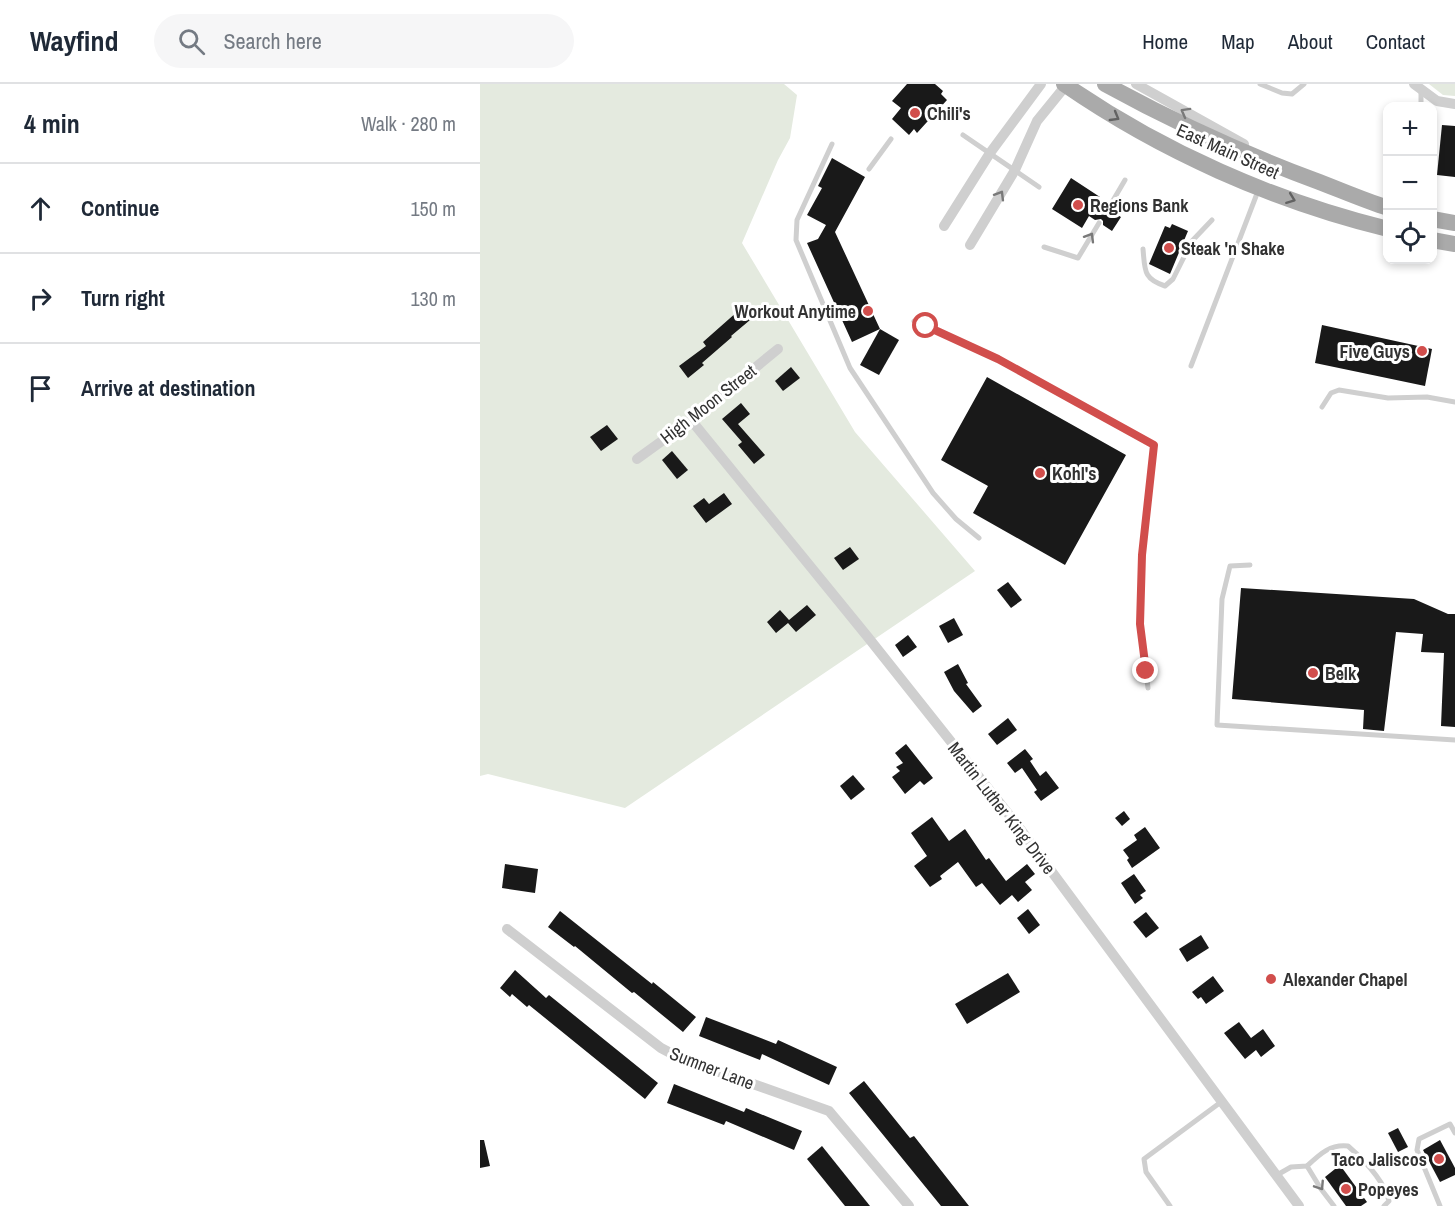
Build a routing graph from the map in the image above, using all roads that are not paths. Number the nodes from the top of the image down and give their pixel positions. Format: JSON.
{"nodes":[{"id":1,"x":1041,"y":84,"type":"edge"},
{"id":2,"x":1065,"y":84,"type":"edge"},
{"id":3,"x":1105,"y":84,"type":"edge"},
{"id":4,"x":1136,"y":84,"type":"edge"},
{"id":5,"x":1260,"y":84,"type":"edge"},
{"id":6,"x":1304,"y":84,"type":"edge"},
{"id":7,"x":1418,"y":87,"type":"edge"},
{"id":8,"x":1420,"y":102,"type":"edge"},
{"id":9,"x":1455,"y":104,"type":"edge"},
{"id":10,"x":963,"y":135,"type":"dead end"},
{"id":11,"x":891,"y":139,"type":"dead end"},
{"id":12,"x":832,"y":144,"type":"dead end"},
{"id":13,"x":990,"y":153,"type":"junction"},
{"id":14,"x":1269,"y":163,"type":"junction"},
{"id":15,"x":869,"y":169,"type":"dead end"},
{"id":16,"x":1015,"y":170,"type":"junction"},
{"id":17,"x":1125,"y":180,"type":"dead end"},
{"id":18,"x":1038,"y":187,"type":"dead end"},
{"id":19,"x":1259,"y":187,"type":"junction"},
{"id":20,"x":1383,"y":206,"type":"edge"},
{"id":21,"x":1108,"y":209,"type":"dead end"},
{"id":22,"x":1212,"y":220,"type":"dead end"},
{"id":23,"x":1437,"y":220,"type":"edge"},
{"id":24,"x":1099,"y":223,"type":"dead end"},
{"id":25,"x":1455,"y":223,"type":"edge"},
{"id":26,"x":944,"y":226,"type":"dead end"},
{"id":27,"x":1383,"y":228,"type":"edge"},
{"id":28,"x":1437,"y":241,"type":"edge"},
{"id":29,"x":1455,"y":243,"type":"edge"},
{"id":30,"x":970,"y":245,"type":"dead end"},
{"id":31,"x":1044,"y":247,"type":"dead end"},
{"id":32,"x":1143,"y":249,"type":"dead end"},
{"id":33,"x":914,"y":321,"type":"dead end"},
{"id":34,"x":778,"y":349,"type":"dead end"},
{"id":35,"x":1191,"y":366,"type":"dead end"},
{"id":36,"x":1455,"y":402,"type":"edge"},
{"id":37,"x":1322,"y":407,"type":"dead end"},
{"id":38,"x":691,"y":420,"type":"junction"},
{"id":39,"x":637,"y":459,"type":"dead end"},
{"id":40,"x":979,"y":538,"type":"dead end"},
{"id":41,"x":1250,"y":565,"type":"dead end"},
{"id":42,"x":1148,"y":688,"type":"dead end"},
{"id":43,"x":1455,"y":740,"type":"edge"},
{"id":44,"x":507,"y":929,"type":"dead end"},
{"id":45,"x":1221,"y":1102,"type":"junction"},
{"id":46,"x":1455,"y":1133,"type":"edge"},
{"id":47,"x":1307,"y":1166,"type":"junction"},
{"id":48,"x":1276,"y":1176,"type":"junction"},
{"id":49,"x":909,"y":1206,"type":"edge"},
{"id":50,"x":1170,"y":1206,"type":"edge"},
{"id":51,"x":1299,"y":1206,"type":"edge"},
{"id":52,"x":1334,"y":1206,"type":"edge"},
{"id":53,"x":1384,"y":1206,"type":"edge"},
{"id":54,"x":1440,"y":1206,"type":"edge"}],
"edges":[{"from":1,"to":13,"type":"street"},
{"from":2,"to":16,"type":"street"},
{"from":2,"to":19,"type":"main road","name":"East Main Street","one_way":true},
{"from":3,"to":14,"type":"main road","name":"East Main Street"},
{"from":14,"to":4,"type":"street","one_way":true},
{"from":5,"to":6,"type":"lane"},
{"from":7,"to":8,"type":"lane"},
{"from":7,"to":9,"type":"street"},
{"from":10,"to":13,"type":"lane"},
{"from":11,"to":15,"type":"lane"},
{"from":12,"to":40,"type":"lane"},
{"from":13,"to":16,"type":"lane"},
{"from":13,"to":26,"type":"street"},
{"from":14,"to":20,"type":"main road","name":"East Main Street"},
{"from":16,"to":18,"type":"lane"},
{"from":30,"to":16,"type":"street","one_way":true},
{"from":17,"to":21,"type":"lane"},
{"from":19,"to":27,"type":"main road","name":"East Main Street","one_way":true},
{"from":19,"to":35,"type":"lane"},
{"from":22,"to":32,"type":"lane"},
{"from":23,"to":25,"type":"main road"},
{"from":31,"to":24,"type":"lane","one_way":true},
{"from":28,"to":29,"type":"main road"},
{"from":33,"to":42,"type":"lane"},
{"from":34,"to":38,"type":"street","name":"High Moon Street"},
{"from":36,"to":37,"type":"lane"},
{"from":38,"to":39,"type":"street","name":"High Moon Street"},
{"from":38,"to":45,"type":"street","name":"Martin Luther King Drive"},
{"from":41,"to":43,"type":"lane"},
{"from":44,"to":49,"type":"street","name":"Sumner Lane"},
{"from":45,"to":48,"type":"street","name":"Martin Luther King Drive"},
{"from":45,"to":50,"type":"lane"},
{"from":46,"to":54,"type":"lane"},
{"from":47,"to":48,"type":"lane"},
{"from":47,"to":52,"type":"lane","one_way":true},
{"from":47,"to":53,"type":"lane"},
{"from":48,"to":51,"type":"street","name":"Martin Luther King Drive"}]}
